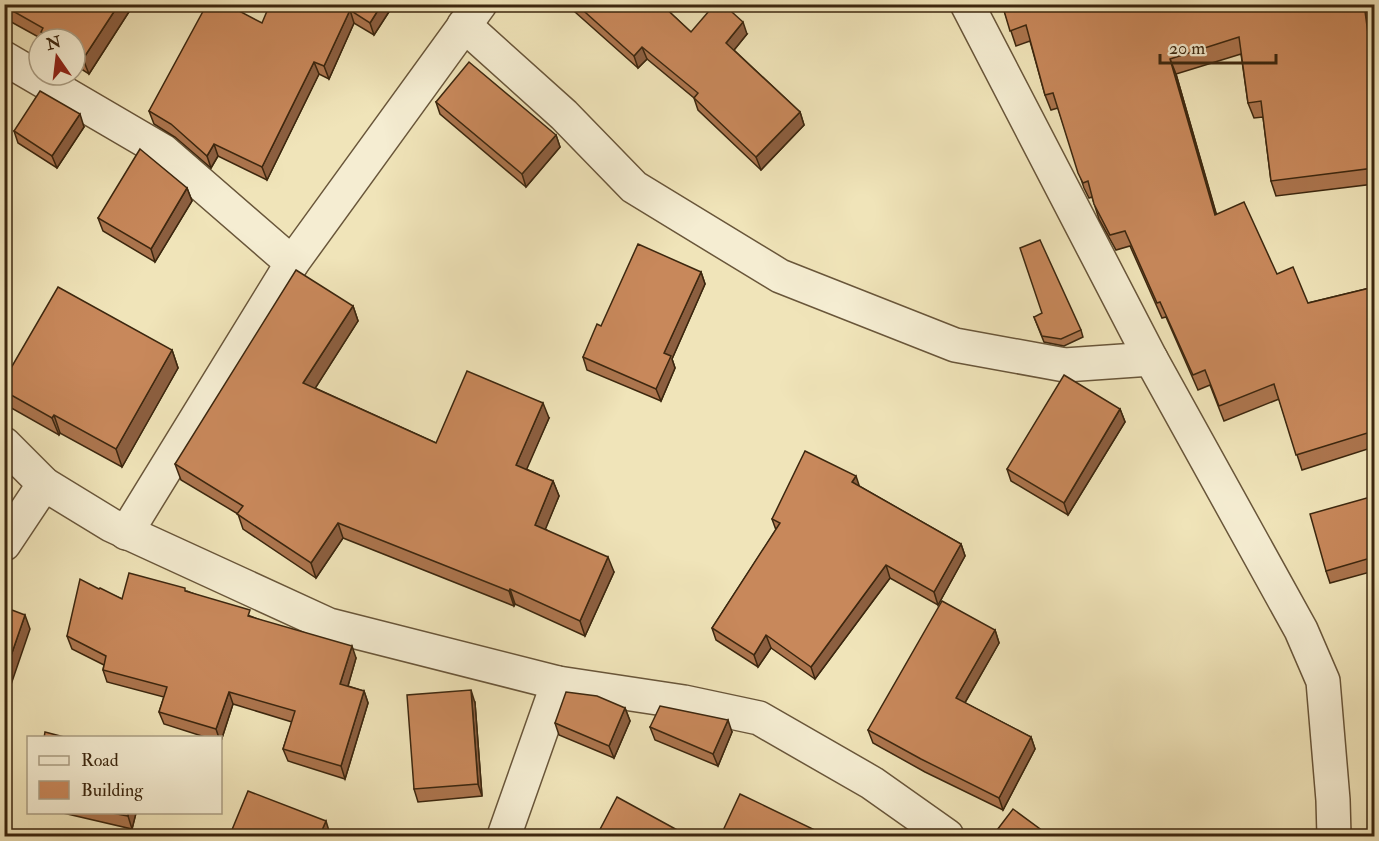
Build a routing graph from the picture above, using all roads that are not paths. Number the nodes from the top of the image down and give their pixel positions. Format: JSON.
{"nodes":[{"id":1,"x":967,"y":4,"type":"edge"},
{"id":2,"x":472,"y":15,"type":"edge"},
{"id":3,"x":4,"y":58,"type":"edge"},
{"id":4,"x":292,"y":263,"type":"junction"},
{"id":5,"x":1151,"y":359,"type":"junction"},
{"id":6,"x":4,"y":444,"type":"edge"},
{"id":7,"x":44,"y":484,"type":"junction"},
{"id":8,"x":126,"y":532,"type":"junction"},
{"id":9,"x":4,"y":544,"type":"edge"},
{"id":10,"x":558,"y":683,"type":"junction"},
{"id":11,"x":504,"y":837,"type":"edge"},
{"id":12,"x":947,"y":837,"type":"edge"},
{"id":13,"x":1334,"y":837,"type":"edge"}],
"edges":[{"from":1,"to":5,"type":"street"},
{"from":2,"to":4,"type":"street"},
{"from":2,"to":5,"type":"street"},
{"from":3,"to":4,"type":"street"},
{"from":4,"to":8,"type":"street"},
{"from":5,"to":13,"type":"street"},
{"from":6,"to":7,"type":"street"},
{"from":7,"to":8,"type":"street"},
{"from":7,"to":9,"type":"street"},
{"from":8,"to":10,"type":"street"},
{"from":10,"to":11,"type":"street"},
{"from":10,"to":12,"type":"street"}]}
